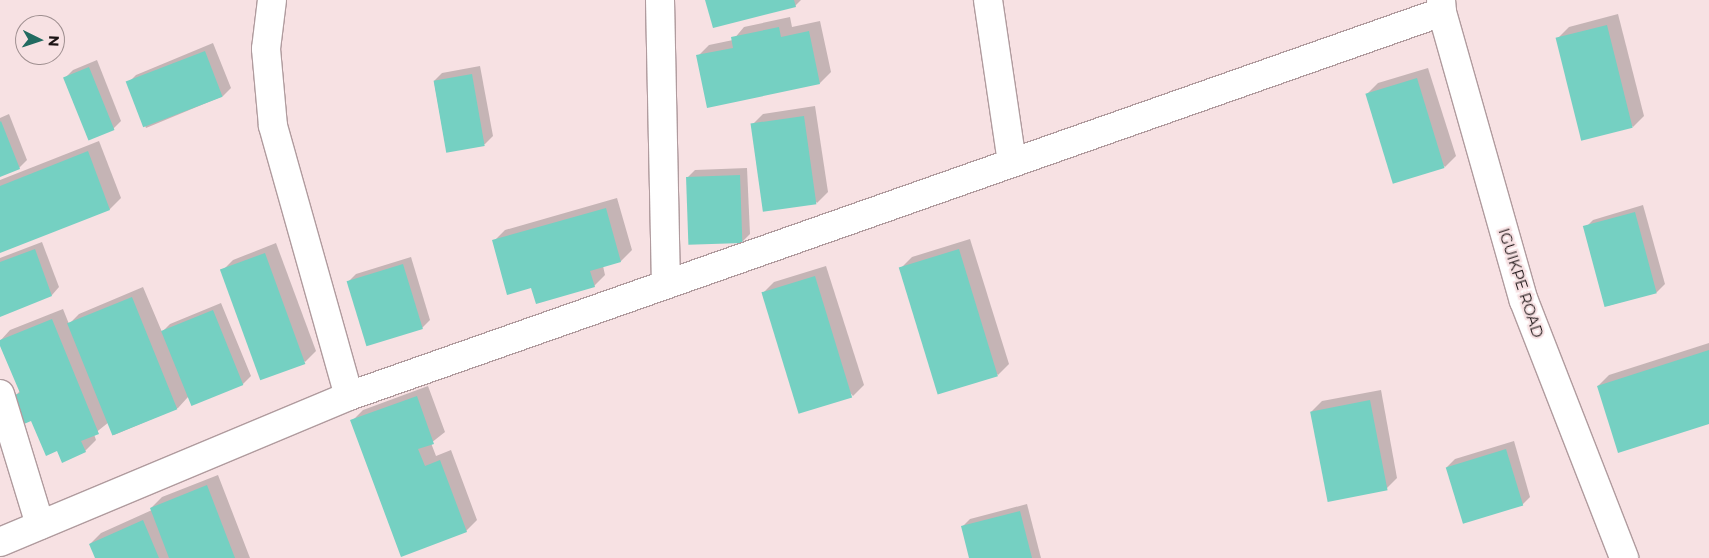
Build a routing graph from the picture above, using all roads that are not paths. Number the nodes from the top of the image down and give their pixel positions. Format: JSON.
{"nodes":[{"id":1,"x":272,"y":0,"type":"edge"},
{"id":2,"x":660,"y":0,"type":"edge"},
{"id":3,"x":988,"y":0,"type":"edge"},
{"id":4,"x":1441,"y":6,"type":"edge"},
{"id":5,"x":1012,"y":162,"type":"junction"},
{"id":6,"x":666,"y":284,"type":"junction"},
{"id":7,"x":0,"y":394,"type":"edge"},
{"id":8,"x":349,"y":396,"type":"junction"},
{"id":9,"x":40,"y":525,"type":"junction"},
{"id":10,"x":0,"y":542,"type":"edge"},
{"id":11,"x":1624,"y":558,"type":"edge"}],
"edges":[{"from":1,"to":8,"type":"street"},
{"from":2,"to":6,"type":"street"},
{"from":3,"to":5,"type":"street"},
{"from":4,"to":5,"type":"street"},
{"from":4,"to":11,"type":"street","name":"IGUIKPE ROAD"},
{"from":5,"to":6,"type":"street"},
{"from":6,"to":8,"type":"street"},
{"from":7,"to":9,"type":"street"},
{"from":8,"to":9,"type":"street"},
{"from":9,"to":10,"type":"street"}]}
